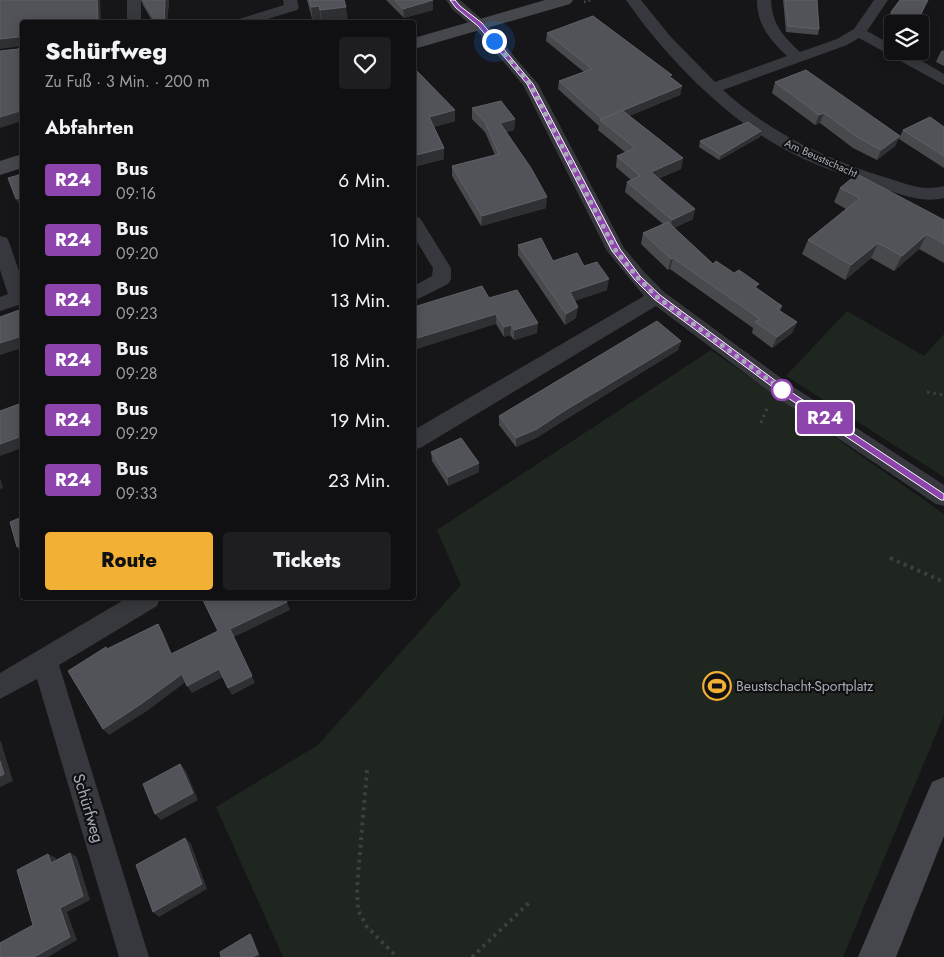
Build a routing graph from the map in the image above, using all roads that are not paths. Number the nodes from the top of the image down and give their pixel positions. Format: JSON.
{"nodes":[{"id":1,"x":134,"y":0,"type":"edge"},
{"id":2,"x":290,"y":0,"type":"edge"},
{"id":3,"x":453,"y":0,"type":"edge"},
{"id":4,"x":564,"y":0,"type":"edge"},
{"id":5,"x":633,"y":0,"type":"edge"},
{"id":6,"x":764,"y":0,"type":"edge"},
{"id":7,"x":882,"y":0,"type":"edge"},
{"id":8,"x":134,"y":20,"type":"edge"},
{"id":9,"x":250,"y":20,"type":"edge"},
{"id":10,"x":480,"y":24,"type":"junction"},
{"id":11,"x":859,"y":32,"type":"junction"},
{"id":12,"x":416,"y":43,"type":"edge"},
{"id":13,"x":884,"y":46,"type":"edge"},
{"id":14,"x":798,"y":58,"type":"junction"},
{"id":15,"x":909,"y":60,"type":"edge"},
{"id":16,"x":944,"y":80,"type":"edge"},
{"id":17,"x":713,"y":88,"type":"junction"},
{"id":18,"x":20,"y":162,"type":"edge"},
{"id":19,"x":0,"y":168,"type":"edge"},
{"id":20,"x":944,"y":192,"type":"edge"},
{"id":21,"x":416,"y":225,"type":"edge"},
{"id":22,"x":0,"y":242,"type":"edge"},
{"id":23,"x":416,"y":293,"type":"edge"},
{"id":24,"x":20,"y":294,"type":"edge"},
{"id":25,"x":20,"y":297,"type":"edge"},
{"id":26,"x":657,"y":297,"type":"junction"},
{"id":27,"x":0,"y":304,"type":"edge"},
{"id":28,"x":416,"y":440,"type":"edge"},
{"id":29,"x":944,"y":497,"type":"edge"},
{"id":30,"x":145,"y":600,"type":"edge"},
{"id":31,"x":44,"y":659,"type":"junction"},
{"id":32,"x":0,"y":687,"type":"edge"},
{"id":33,"x":944,"y":794,"type":"edge"},
{"id":34,"x":134,"y":957,"type":"edge"},
{"id":35,"x":877,"y":957,"type":"edge"}],
"edges":[{"from":1,"to":8,"type":"street"},
{"from":2,"to":9,"type":"street"},
{"from":3,"to":10,"type":"street"},
{"from":4,"to":10,"type":"main road"},
{"from":5,"to":17,"type":"street","name":"Am Beustschacht"},
{"from":6,"to":14,"type":"street"},
{"from":7,"to":11,"type":"street"},
{"from":10,"to":12,"type":"main road"},
{"from":10,"to":26,"type":"street"},
{"from":11,"to":13,"type":"street"},
{"from":11,"to":14,"type":"street"},
{"from":14,"to":17,"type":"street"},
{"from":15,"to":16,"type":"street"},
{"from":17,"to":20,"type":"street","name":"Am Beustschacht"},
{"from":18,"to":19,"type":"main road"},
{"from":21,"to":23,"type":"street"},
{"from":22,"to":24,"type":"street"},
{"from":25,"to":27,"type":"street"},
{"from":26,"to":28,"type":"street"},
{"from":26,"to":29,"type":"street"},
{"from":30,"to":31,"type":"street"},
{"from":31,"to":32,"type":"street"},
{"from":31,"to":34,"type":"street","name":"Schürfweg"},
{"from":33,"to":35,"type":"main road"}]}
